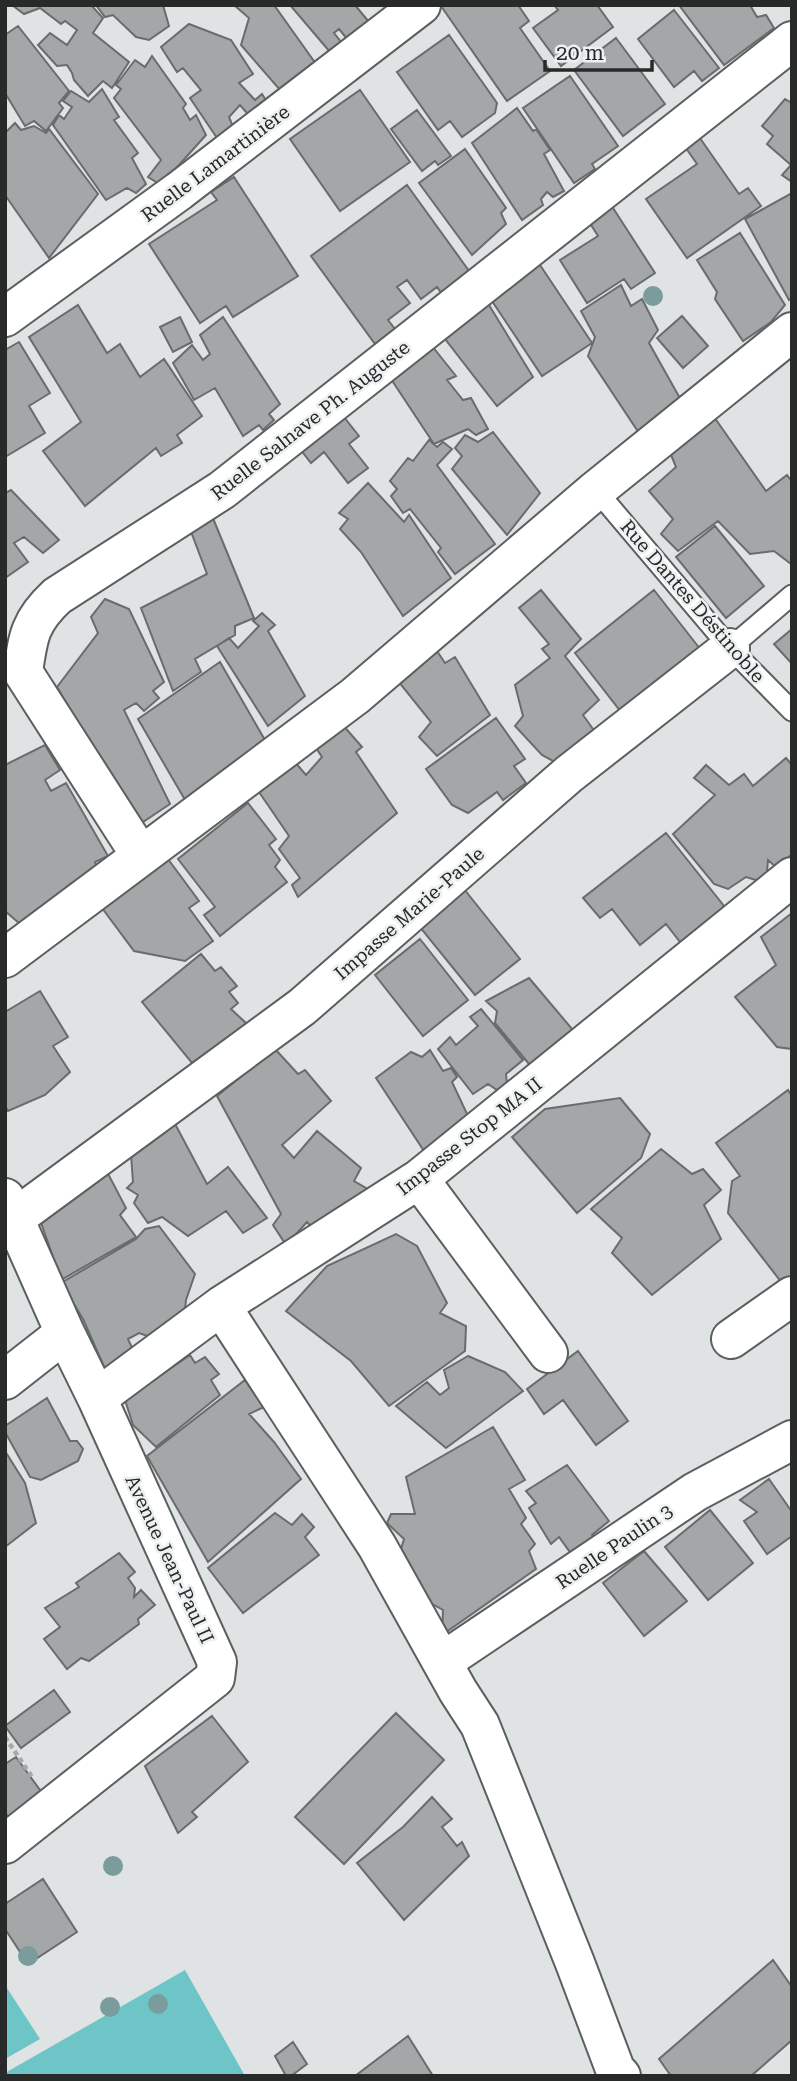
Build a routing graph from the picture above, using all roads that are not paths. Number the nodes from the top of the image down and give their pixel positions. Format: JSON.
{"nodes":[{"id":1,"x":421,"y":5,"type":"edge"},
{"id":2,"x":792,"y":41,"type":"edge"},
{"id":3,"x":5,"y":317,"type":"edge"},
{"id":4,"x":792,"y":332,"type":"edge"},
{"id":5,"x":596,"y":490,"type":"junction"},
{"id":6,"x":792,"y":594,"type":"edge"},
{"id":7,"x":730,"y":648,"type":"junction"},
{"id":8,"x":792,"y":711,"type":"edge"},
{"id":9,"x":141,"y":856,"type":"junction"},
{"id":10,"x":792,"y":877,"type":"edge"},
{"id":11,"x":5,"y":958,"type":"edge"},
{"id":12,"x":419,"y":1179,"type":"junction"},
{"id":13,"x":10,"y":1208,"type":"edge"},
{"id":14,"x":792,"y":1296,"type":"edge"},
{"id":15,"x":221,"y":1306,"type":"junction"},
{"id":16,"x":65,"y":1333,"type":"junction"},
{"id":17,"x":731,"y":1339,"type":"dead end"},
{"id":18,"x":548,"y":1353,"type":"dead end"},
{"id":19,"x":5,"y":1380,"type":"edge"},
{"id":20,"x":97,"y":1398,"type":"junction"},
{"id":21,"x":792,"y":1440,"type":"edge"},
{"id":22,"x":442,"y":1662,"type":"junction"},
{"id":23,"x":5,"y":1844,"type":"edge"},
{"id":24,"x":621,"y":2076,"type":"edge"}],
"edges":[{"from":1,"to":3,"type":"street","name":"Ruelle Lamartinière"},
{"from":2,"to":9,"type":"street","name":"Ruelle Salnave Ph. Auguste"},
{"from":4,"to":5,"type":"street"},
{"from":5,"to":7,"type":"lane","name":"Rue Dantes Déstinoble"},
{"from":5,"to":9,"type":"street"},
{"from":6,"to":7,"type":"lane","name":"Impasse Marie-Paule"},
{"from":7,"to":8,"type":"lane","name":"Rue Dantes Déstinoble"},
{"from":7,"to":13,"type":"street","name":"Impasse Marie-Paule"},
{"from":9,"to":11,"type":"street"},
{"from":10,"to":12,"type":"street","name":"Impasse Stop MA II"},
{"from":12,"to":15,"type":"street","name":"Impasse Stop MA II"},
{"from":12,"to":18,"type":"street"},
{"from":13,"to":16,"type":"street","name":"Avenue Jean-Paul II"},
{"from":14,"to":17,"type":"street"},
{"from":15,"to":20,"type":"street","name":"Impasse Stop MA II"},
{"from":15,"to":22,"type":"street"},
{"from":16,"to":19,"type":"street"},
{"from":16,"to":20,"type":"street","name":"Avenue Jean-Paul II"},
{"from":20,"to":23,"type":"street","name":"Avenue Jean-Paul II"},
{"from":21,"to":22,"type":"street","name":"Ruelle Paulin 3"},
{"from":22,"to":24,"type":"street"}]}
